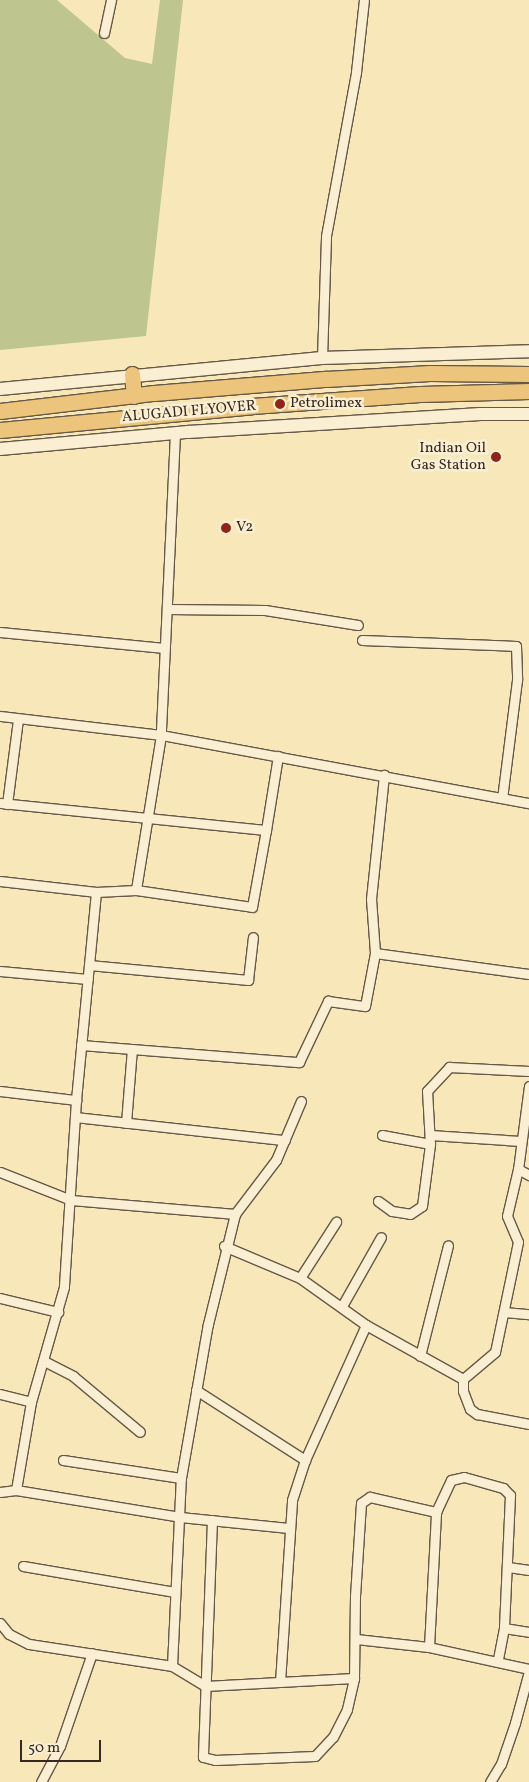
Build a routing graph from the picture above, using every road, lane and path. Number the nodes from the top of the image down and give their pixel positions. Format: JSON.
{"nodes":[{"id":1,"x":111,"y":0,"type":"edge"},
{"id":2,"x":364,"y":0,"type":"edge"},
{"id":3,"x":104,"y":33,"type":"dead end"},
{"id":4,"x":529,"y":351,"type":"edge"},
{"id":5,"x":322,"y":358,"type":"junction"},
{"id":6,"x":132,"y":374,"type":"junction"},
{"id":7,"x":529,"y":374,"type":"edge"},
{"id":8,"x":0,"y":388,"type":"edge"},
{"id":9,"x":529,"y":391,"type":"edge"},
{"id":10,"x":134,"y":396,"type":"junction"},
{"id":11,"x":0,"y":411,"type":"edge"},
{"id":12,"x":529,"y":414,"type":"edge"},
{"id":13,"x":0,"y":430,"type":"edge"},
{"id":14,"x":175,"y":433,"type":"junction"},
{"id":15,"x":0,"y":449,"type":"edge"},
{"id":16,"x":167,"y":609,"type":"junction"},
{"id":17,"x":358,"y":625,"type":"dead end"},
{"id":18,"x":0,"y":632,"type":"edge"},
{"id":19,"x":362,"y":640,"type":"dead end"},
{"id":20,"x":164,"y":648,"type":"junction"},
{"id":21,"x":0,"y":716,"type":"edge"},
{"id":22,"x":18,"y":718,"type":"junction"},
{"id":23,"x":161,"y":735,"type":"junction"},
{"id":24,"x":278,"y":756,"type":"junction"},
{"id":25,"x":384,"y":776,"type":"junction"},
{"id":26,"x":502,"y":798,"type":"junction"},
{"id":27,"x":529,"y":803,"type":"edge"},
{"id":28,"x":3,"y":804,"type":"edge"},
{"id":29,"x":147,"y":820,"type":"junction"},
{"id":30,"x":266,"y":830,"type":"junction"},
{"id":31,"x":0,"y":881,"type":"edge"},
{"id":32,"x":136,"y":890,"type":"junction"},
{"id":33,"x":96,"y":892,"type":"junction"},
{"id":34,"x":253,"y":937,"type":"dead end"},
{"id":35,"x":375,"y":953,"type":"junction"},
{"id":36,"x":89,"y":965,"type":"junction"},
{"id":37,"x":0,"y":971,"type":"edge"},
{"id":38,"x":529,"y":974,"type":"edge"},
{"id":39,"x":88,"y":979,"type":"junction"},
{"id":40,"x":81,"y":1045,"type":"junction"},
{"id":41,"x":132,"y":1049,"type":"junction"},
{"id":42,"x":529,"y":1071,"type":"edge"},
{"id":43,"x":529,"y":1086,"type":"edge"},
{"id":44,"x":0,"y":1091,"type":"edge"},
{"id":45,"x":76,"y":1100,"type":"junction"},
{"id":46,"x":301,"y":1101,"type":"dead end"},
{"id":47,"x":75,"y":1117,"type":"junction"},
{"id":48,"x":126,"y":1123,"type":"junction"},
{"id":49,"x":382,"y":1135,"type":"dead end"},
{"id":50,"x":430,"y":1139,"type":"junction"},
{"id":51,"x":284,"y":1140,"type":"junction"},
{"id":52,"x":520,"y":1141,"type":"junction"},
{"id":53,"x":518,"y":1169,"type":"junction"},
{"id":54,"x":0,"y":1172,"type":"edge"},
{"id":55,"x":529,"y":1175,"type":"edge"},
{"id":56,"x":71,"y":1200,"type":"junction"},
{"id":57,"x":378,"y":1201,"type":"dead end"},
{"id":58,"x":235,"y":1214,"type":"junction"},
{"id":59,"x":336,"y":1222,"type":"dead end"},
{"id":60,"x":380,"y":1237,"type":"dead end"},
{"id":61,"x":448,"y":1245,"type":"dead end"},
{"id":62,"x":224,"y":1246,"type":"junction"},
{"id":63,"x":300,"y":1278,"type":"junction"},
{"id":64,"x":0,"y":1298,"type":"edge"},
{"id":65,"x":342,"y":1306,"type":"junction"},
{"id":66,"x":58,"y":1312,"type":"junction"},
{"id":67,"x":504,"y":1312,"type":"junction"},
{"id":68,"x":529,"y":1314,"type":"edge"},
{"id":69,"x":366,"y":1325,"type":"junction"},
{"id":70,"x":420,"y":1356,"type":"junction"},
{"id":71,"x":44,"y":1361,"type":"junction"},
{"id":72,"x":463,"y":1379,"type":"junction"},
{"id":73,"x":196,"y":1390,"type":"junction"},
{"id":74,"x":0,"y":1394,"type":"edge"},
{"id":75,"x":32,"y":1402,"type":"junction"},
{"id":76,"x":529,"y":1424,"type":"edge"},
{"id":77,"x":140,"y":1432,"type":"dead end"},
{"id":78,"x":63,"y":1460,"type":"dead end"},
{"id":79,"x":305,"y":1460,"type":"junction"},
{"id":80,"x":181,"y":1478,"type":"junction"},
{"id":81,"x":16,"y":1490,"type":"junction"},
{"id":82,"x":0,"y":1492,"type":"edge"},
{"id":83,"x":436,"y":1512,"type":"junction"},
{"id":84,"x":180,"y":1517,"type":"junction"},
{"id":85,"x":212,"y":1520,"type":"junction"},
{"id":86,"x":288,"y":1528,"type":"junction"},
{"id":87,"x":23,"y":1566,"type":"dead end"},
{"id":88,"x":508,"y":1568,"type":"junction"},
{"id":89,"x":529,"y":1570,"type":"edge"},
{"id":90,"x":175,"y":1592,"type":"junction"},
{"id":91,"x":0,"y":1623,"type":"edge"},
{"id":92,"x":504,"y":1628,"type":"junction"},
{"id":93,"x":529,"y":1632,"type":"edge"},
{"id":94,"x":356,"y":1638,"type":"junction"},
{"id":95,"x":429,"y":1647,"type":"junction"},
{"id":96,"x":92,"y":1653,"type":"junction"},
{"id":97,"x":498,"y":1660,"type":"junction"},
{"id":98,"x":172,"y":1666,"type":"junction"},
{"id":99,"x":529,"y":1670,"type":"edge"},
{"id":100,"x":354,"y":1678,"type":"junction"},
{"id":101,"x":280,"y":1682,"type":"junction"},
{"id":102,"x":205,"y":1686,"type":"junction"},
{"id":103,"x":41,"y":1782,"type":"edge"},
{"id":104,"x":490,"y":1782,"type":"edge"}],
"edges":[{"from":1,"to":3,"type":"street"},
{"from":2,"to":5,"type":"street"},
{"from":4,"to":5,"type":"street"},
{"from":5,"to":6,"type":"street"},
{"from":6,"to":8,"type":"street"},
{"from":6,"to":10,"type":"highway"},
{"from":7,"to":10,"type":"highway","name":"ALUGADI FLYOVER"},
{"from":9,"to":13,"type":"highway","name":"ALUGADI FLYOVER"},
{"from":10,"to":11,"type":"highway","name":"ALUGADI FLYOVER"},
{"from":12,"to":14,"type":"street"},
{"from":14,"to":15,"type":"street"},
{"from":14,"to":16,"type":"street"},
{"from":16,"to":17,"type":"street"},
{"from":16,"to":20,"type":"street"},
{"from":18,"to":20,"type":"street"},
{"from":19,"to":26,"type":"street"},
{"from":20,"to":23,"type":"street"},
{"from":21,"to":22,"type":"street"},
{"from":22,"to":23,"type":"street"},
{"from":22,"to":28,"type":"street"},
{"from":23,"to":24,"type":"street"},
{"from":23,"to":29,"type":"street"},
{"from":24,"to":25,"type":"street"},
{"from":24,"to":30,"type":"street"},
{"from":25,"to":26,"type":"street"},
{"from":25,"to":35,"type":"street"},
{"from":26,"to":27,"type":"street"},
{"from":28,"to":29,"type":"street"},
{"from":29,"to":30,"type":"street"},
{"from":29,"to":32,"type":"street"},
{"from":30,"to":32,"type":"street"},
{"from":31,"to":33,"type":"street"},
{"from":32,"to":33,"type":"street"},
{"from":33,"to":36,"type":"street"},
{"from":34,"to":36,"type":"street"},
{"from":35,"to":38,"type":"street"},
{"from":35,"to":41,"type":"street"},
{"from":36,"to":39,"type":"street"},
{"from":37,"to":39,"type":"street"},
{"from":39,"to":40,"type":"street"},
{"from":40,"to":41,"type":"street"},
{"from":40,"to":45,"type":"street"},
{"from":41,"to":48,"type":"street"},
{"from":42,"to":50,"type":"street"},
{"from":43,"to":52,"type":"street"},
{"from":44,"to":45,"type":"street"},
{"from":45,"to":47,"type":"street"},
{"from":46,"to":51,"type":"street"},
{"from":47,"to":48,"type":"street"},
{"from":47,"to":56,"type":"street"},
{"from":48,"to":51,"type":"street"},
{"from":49,"to":50,"type":"street"},
{"from":50,"to":52,"type":"street"},
{"from":50,"to":57,"type":"street"},
{"from":51,"to":58,"type":"street"},
{"from":52,"to":53,"type":"street"},
{"from":53,"to":55,"type":"street"},
{"from":53,"to":67,"type":"street"},
{"from":54,"to":56,"type":"street"},
{"from":56,"to":58,"type":"street"},
{"from":56,"to":66,"type":"street"},
{"from":58,"to":62,"type":"street"},
{"from":59,"to":63,"type":"street"},
{"from":60,"to":65,"type":"street"},
{"from":61,"to":70,"type":"street"},
{"from":62,"to":63,"type":"street"},
{"from":62,"to":73,"type":"street"},
{"from":63,"to":65,"type":"street"},
{"from":64,"to":66,"type":"street"},
{"from":65,"to":69,"type":"street"},
{"from":66,"to":71,"type":"street"},
{"from":67,"to":68,"type":"street"},
{"from":67,"to":72,"type":"street"},
{"from":69,"to":70,"type":"street"},
{"from":69,"to":79,"type":"street"},
{"from":70,"to":72,"type":"street"},
{"from":71,"to":75,"type":"street"},
{"from":71,"to":77,"type":"street"},
{"from":72,"to":76,"type":"street"},
{"from":73,"to":79,"type":"street"},
{"from":73,"to":80,"type":"street"},
{"from":74,"to":75,"type":"street"},
{"from":75,"to":81,"type":"street"},
{"from":78,"to":80,"type":"street"},
{"from":79,"to":86,"type":"street"},
{"from":80,"to":84,"type":"street"},
{"from":81,"to":82,"type":"street"},
{"from":81,"to":84,"type":"street"},
{"from":83,"to":88,"type":"street"},
{"from":83,"to":94,"type":"street"},
{"from":83,"to":95,"type":"street"},
{"from":84,"to":85,"type":"street"},
{"from":84,"to":90,"type":"street"},
{"from":85,"to":86,"type":"street"},
{"from":85,"to":102,"type":"street"},
{"from":86,"to":101,"type":"street"},
{"from":87,"to":90,"type":"street"},
{"from":88,"to":89,"type":"street"},
{"from":88,"to":92,"type":"street"},
{"from":90,"to":98,"type":"street"},
{"from":91,"to":96,"type":"street"},
{"from":92,"to":93,"type":"street"},
{"from":92,"to":97,"type":"street"},
{"from":94,"to":95,"type":"street"},
{"from":94,"to":100,"type":"street"},
{"from":95,"to":97,"type":"street"},
{"from":96,"to":98,"type":"street"},
{"from":96,"to":103,"type":"street"},
{"from":97,"to":99,"type":"street"},
{"from":98,"to":102,"type":"street"},
{"from":99,"to":104,"type":"street"},
{"from":100,"to":101,"type":"street"},
{"from":100,"to":102,"type":"street"},
{"from":101,"to":102,"type":"street"}]}
